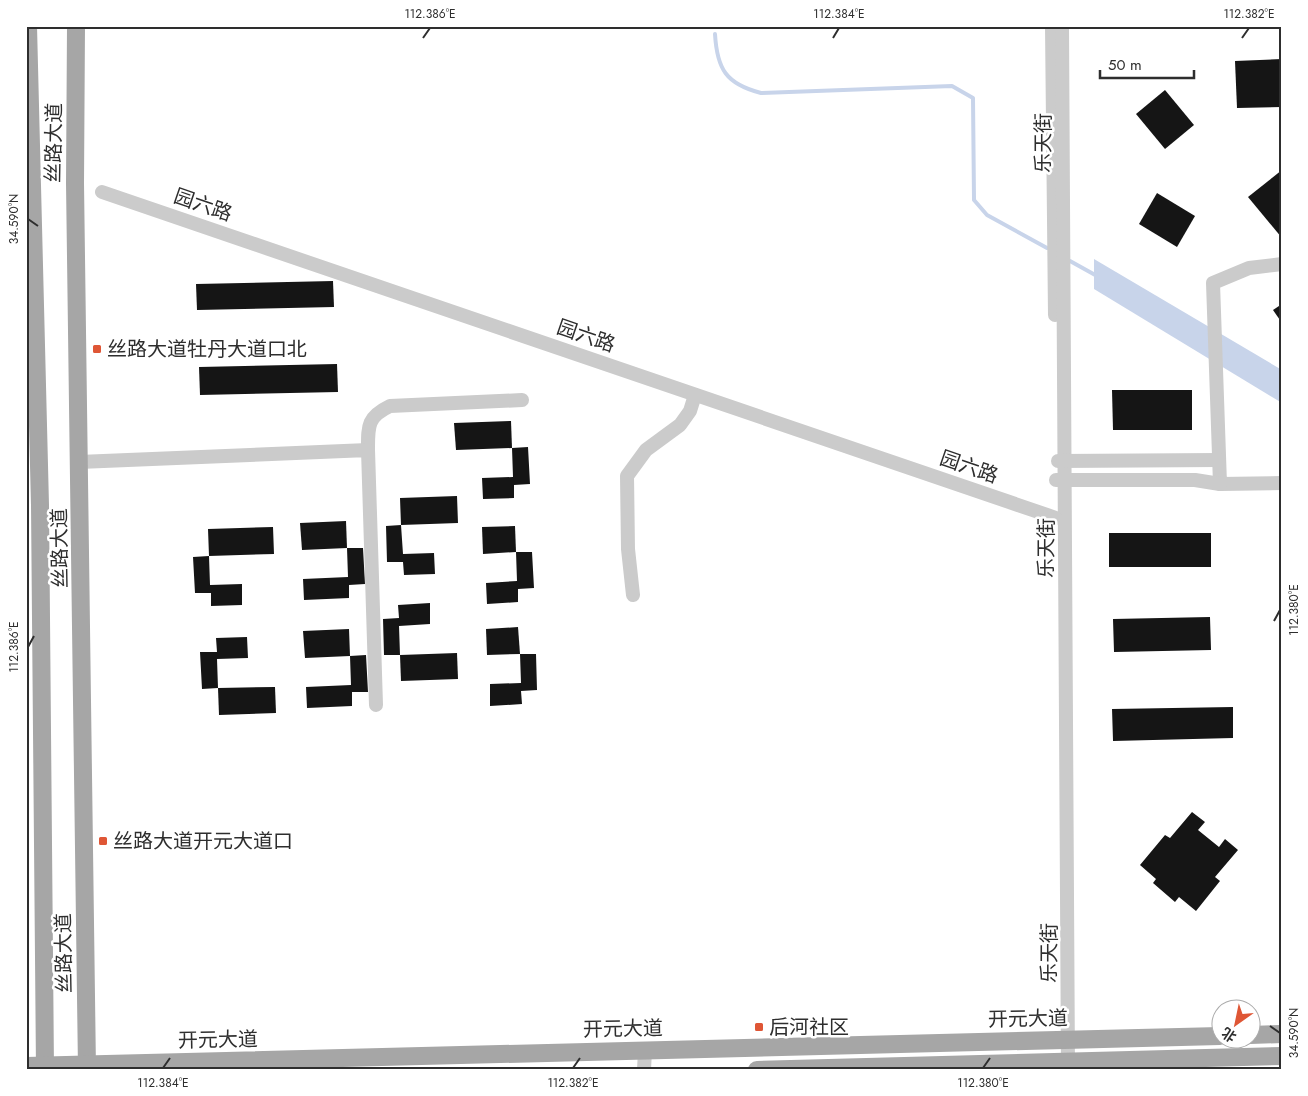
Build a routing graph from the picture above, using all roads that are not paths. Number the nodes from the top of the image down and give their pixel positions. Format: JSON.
{"nodes":[{"id":1,"x":28,"y":26,"type":"edge"},
{"id":2,"x":76,"y":26,"type":"edge"},
{"id":3,"x":1052,"y":26,"type":"edge"},
{"id":4,"x":1062,"y":26,"type":"edge"},
{"id":5,"x":102,"y":192,"type":"dead end"},
{"id":6,"x":1282,"y":264,"type":"edge"},
{"id":7,"x":695,"y":395,"type":"junction"},
{"id":8,"x":522,"y":400,"type":"dead end"},
{"id":9,"x":368,"y":450,"type":"junction"},
{"id":10,"x":1219,"y":460,"type":"junction"},
{"id":11,"x":1061,"y":461,"type":"junction"},
{"id":12,"x":78,"y":462,"type":"junction"},
{"id":13,"x":1061,"y":480,"type":"junction"},
{"id":14,"x":1282,"y":483,"type":"edge"},
{"id":15,"x":1220,"y":484,"type":"junction"},
{"id":16,"x":1056,"y":518,"type":"junction"},
{"id":17,"x":633,"y":595,"type":"dead end"},
{"id":18,"x":376,"y":705,"type":"dead end"},
{"id":19,"x":1282,"y":1034,"type":"edge"},
{"id":20,"x":1260,"y":1035,"type":"edge"},
{"id":21,"x":1210,"y":1036,"type":"edge"},
{"id":22,"x":1065,"y":1040,"type":"junction"},
{"id":23,"x":645,"y":1050,"type":"junction"},
{"id":24,"x":1282,"y":1056,"type":"edge"},
{"id":25,"x":26,"y":1066,"type":"edge"},
{"id":26,"x":1066,"y":1066,"type":"edge"},
{"id":27,"x":87,"y":1067,"type":"edge"},
{"id":28,"x":45,"y":1068,"type":"edge"},
{"id":29,"x":644,"y":1070,"type":"edge"},
{"id":30,"x":757,"y":1070,"type":"edge"}],
"edges":[{"from":1,"to":28,"type":"main road","name":"丝路大道"},
{"from":2,"to":12,"type":"main road","name":"丝路大道"},
{"from":3,"to":11,"type":"street","name":"乐天街"},
{"from":4,"to":11,"type":"street","name":"乐天街"},
{"from":5,"to":7,"type":"street","name":"园六路"},
{"from":6,"to":10,"type":"street"},
{"from":7,"to":16,"type":"street","name":"园六路"},
{"from":7,"to":17,"type":"street"},
{"from":8,"to":9,"type":"street"},
{"from":9,"to":12,"type":"street"},
{"from":9,"to":18,"type":"street"},
{"from":10,"to":11,"type":"street"},
{"from":10,"to":15,"type":"street"},
{"from":11,"to":13,"type":"street","name":"乐天街"},
{"from":12,"to":27,"type":"main road","name":"丝路大道"},
{"from":13,"to":15,"type":"street"},
{"from":13,"to":16,"type":"street","name":"乐天街"},
{"from":13,"to":22,"type":"street","name":"乐天街"},
{"from":14,"to":15,"type":"street"},
{"from":16,"to":22,"type":"street","name":"乐天街"},
{"from":19,"to":20,"type":"main road"},
{"from":21,"to":22,"type":"main road","name":"开元大道"},
{"from":22,"to":23,"type":"main road","name":"开元大道"},
{"from":22,"to":26,"type":"street","name":"乐天街"},
{"from":23,"to":27,"type":"main road","name":"开元大道"},
{"from":23,"to":29,"type":"street"},
{"from":24,"to":26,"type":"main road"},
{"from":25,"to":28,"type":"main road","name":"开元大道"},
{"from":26,"to":30,"type":"main road"},
{"from":27,"to":28,"type":"main road","name":"开元大道"}]}
